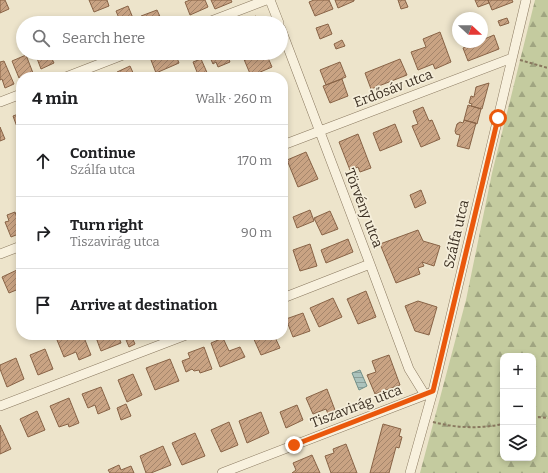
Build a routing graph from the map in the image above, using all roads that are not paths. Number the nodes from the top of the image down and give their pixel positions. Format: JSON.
{"nodes":[{"id":1,"x":266,"y":0,"type":"edge"},
{"id":2,"x":270,"y":0,"type":"edge"},
{"id":3,"x":526,"y":0,"type":"edge"},
{"id":4,"x":224,"y":16,"type":"edge"},
{"id":5,"x":276,"y":16,"type":"edge"},
{"id":6,"x":288,"y":47,"type":"edge"},
{"id":7,"x":512,"y":58,"type":"junction"},
{"id":8,"x":110,"y":60,"type":"edge"},
{"id":9,"x":79,"y":72,"type":"edge"},
{"id":10,"x":16,"y":96,"type":"edge"},
{"id":11,"x":0,"y":102,"type":"edge"},
{"id":12,"x":320,"y":130,"type":"junction"},
{"id":13,"x":288,"y":143,"type":"edge"},
{"id":14,"x":16,"y":248,"type":"edge"},
{"id":15,"x":0,"y":254,"type":"edge"},
{"id":16,"x":370,"y":264,"type":"junction"},
{"id":17,"x":288,"y":296,"type":"edge"},
{"id":18,"x":173,"y":340,"type":"edge"},
{"id":19,"x":429,"y":393,"type":"junction"},
{"id":20,"x":0,"y":406,"type":"edge"},
{"id":21,"x":222,"y":473,"type":"edge"},
{"id":22,"x":410,"y":473,"type":"edge"}],
"edges":[{"from":1,"to":4,"type":"street"},
{"from":2,"to":5,"type":"street"},
{"from":3,"to":7,"type":"street","name":"Szálfa utca"},
{"from":6,"to":12,"type":"street","name":"Törvény utca"},
{"from":7,"to":12,"type":"street","name":"Erdősáv utca"},
{"from":7,"to":19,"type":"street","name":"Szálfa utca"},
{"from":8,"to":9,"type":"street"},
{"from":10,"to":11,"type":"street"},
{"from":12,"to":13,"type":"street","name":"Erdősáv utca"},
{"from":12,"to":16,"type":"street","name":"Törvény utca"},
{"from":14,"to":15,"type":"street"},
{"from":16,"to":17,"type":"street"},
{"from":16,"to":19,"type":"street","name":"Törvény utca"},
{"from":18,"to":20,"type":"street"},
{"from":19,"to":21,"type":"street","name":"Tiszavirág utca"},
{"from":19,"to":22,"type":"street","name":"Szálfa utca"}]}
